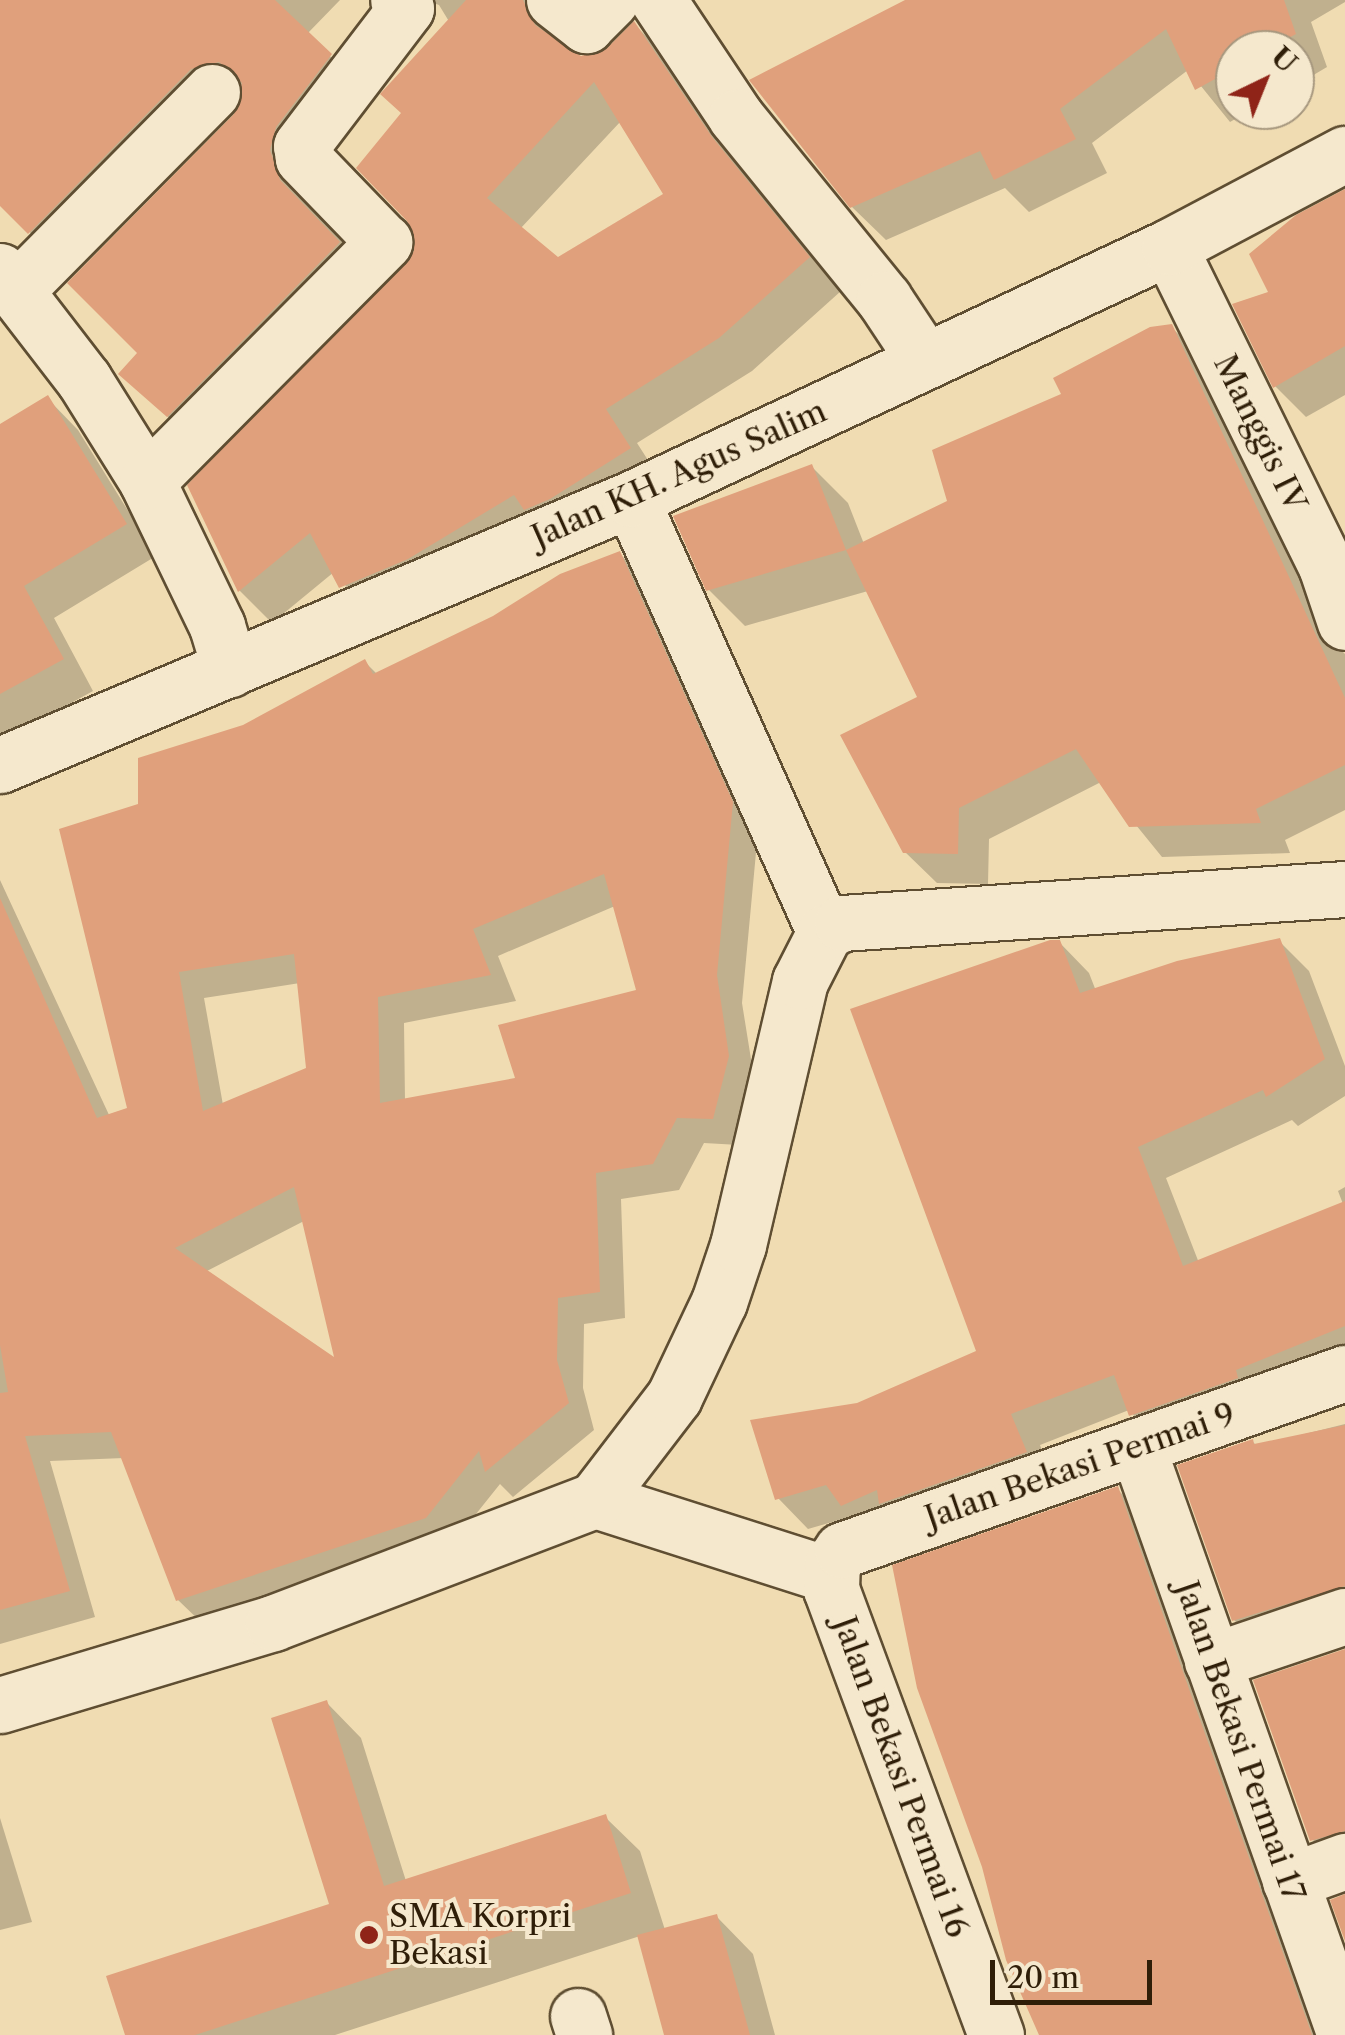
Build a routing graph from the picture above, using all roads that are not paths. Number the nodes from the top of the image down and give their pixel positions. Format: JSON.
{"nodes":[{"id":1,"x":554,"y":0,"type":"edge"},
{"id":2,"x":611,"y":0,"type":"edge"},
{"id":3,"x":658,"y":0,"type":"edge"},
{"id":4,"x":406,"y":3,"type":"edge"},
{"id":5,"x":212,"y":92,"type":"dead end"},
{"id":6,"x":1345,"y":154,"type":"edge"},
{"id":7,"x":1169,"y":247,"type":"junction"},
{"id":8,"x":7,"y":281,"type":"edge"},
{"id":9,"x":925,"y":361,"type":"junction"},
{"id":10,"x":147,"y":481,"type":"junction"},
{"id":11,"x":630,"y":498,"type":"junction"},
{"id":12,"x":1335,"y":563,"type":"edge"},
{"id":13,"x":1345,"y":622,"type":"edge"},
{"id":14,"x":230,"y":669,"type":"junction"},
{"id":15,"x":0,"y":764,"type":"edge"},
{"id":16,"x":1345,"y":889,"type":"edge"},
{"id":17,"x":825,"y":932,"type":"junction"},
{"id":18,"x":1345,"y":1373,"type":"edge"},
{"id":19,"x":1136,"y":1446,"type":"junction"},
{"id":20,"x":595,"y":1500,"type":"junction"},
{"id":21,"x":830,"y":1575,"type":"junction"},
{"id":22,"x":1345,"y":1616,"type":"edge"},
{"id":23,"x":1212,"y":1661,"type":"junction"},
{"id":24,"x":0,"y":1705,"type":"edge"},
{"id":25,"x":1345,"y":1861,"type":"edge"},
{"id":26,"x":1290,"y":1881,"type":"junction"},
{"id":27,"x":996,"y":2035,"type":"edge"},
{"id":28,"x":1344,"y":2035,"type":"edge"}],
"edges":[{"from":1,"to":2,"type":"street"},
{"from":3,"to":9,"type":"street"},
{"from":4,"to":10,"type":"street"},
{"from":5,"to":8,"type":"street"},
{"from":6,"to":7,"type":"street","name":"Jalan KH. Agus Salim"},
{"from":7,"to":9,"type":"street","name":"Jalan KH. Agus Salim"},
{"from":7,"to":12,"type":"street","name":"Manggis IV"},
{"from":8,"to":10,"type":"street"},
{"from":9,"to":11,"type":"street","name":"Jalan KH. Agus Salim"},
{"from":10,"to":14,"type":"street"},
{"from":11,"to":14,"type":"street","name":"Jalan KH. Agus Salim"},
{"from":11,"to":17,"type":"street"},
{"from":12,"to":13,"type":"street","name":"Manggis IV"},
{"from":14,"to":15,"type":"street","name":"Jalan KH. Agus Salim"},
{"from":16,"to":17,"type":"street"},
{"from":17,"to":20,"type":"street"},
{"from":18,"to":19,"type":"street","name":"Jalan Bekasi Permai 9"},
{"from":19,"to":21,"type":"street","name":"Jalan Bekasi Permai 9"},
{"from":19,"to":23,"type":"street","name":"Jalan Bekasi Permai 17"},
{"from":20,"to":21,"type":"street"},
{"from":20,"to":24,"type":"street"},
{"from":21,"to":27,"type":"street","name":"Jalan Bekasi Permai 16"},
{"from":22,"to":23,"type":"street"},
{"from":23,"to":26,"type":"street","name":"Jalan Bekasi Permai 17"},
{"from":25,"to":26,"type":"street"},
{"from":26,"to":28,"type":"street","name":"Jalan Bekasi Permai 17"}]}
